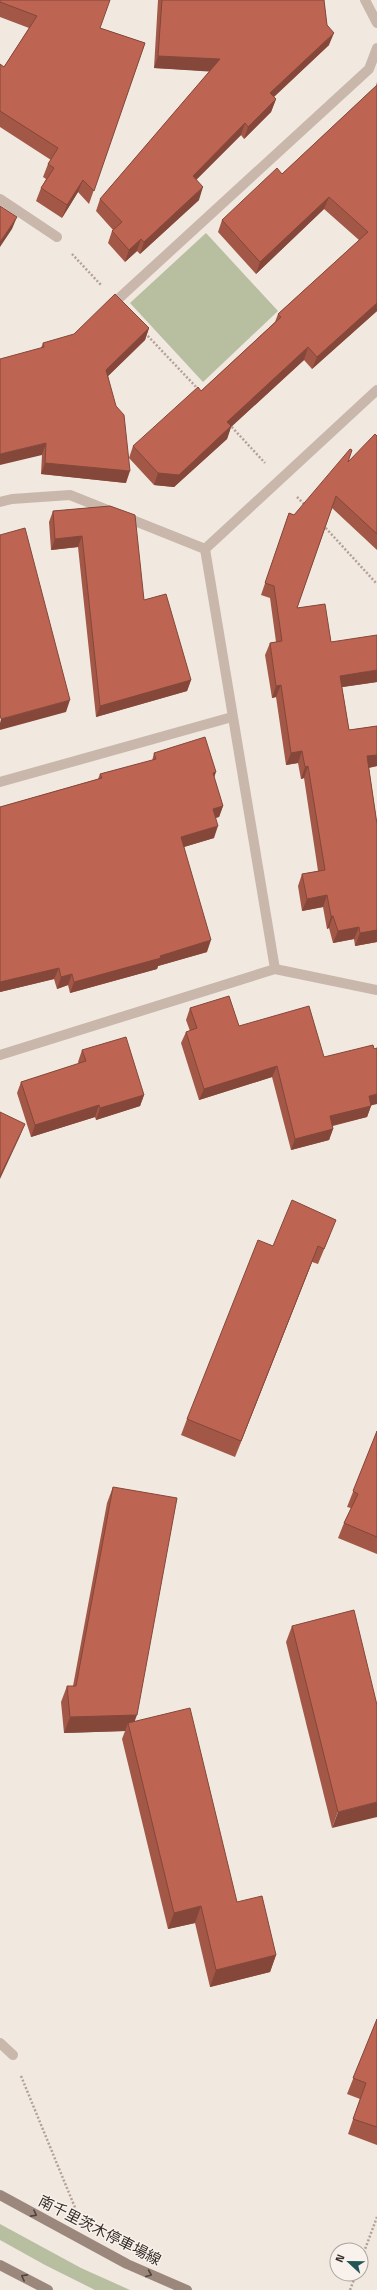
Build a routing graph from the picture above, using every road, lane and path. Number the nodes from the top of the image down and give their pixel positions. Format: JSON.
{"nodes":[{"id":1,"x":366,"y":0,"type":"edge"},
{"id":2,"x":377,"y":22,"type":"edge"},
{"id":3,"x":377,"y":48,"type":"edge"},
{"id":4,"x":0,"y":199,"type":"edge"},
{"id":5,"x":57,"y":237,"type":"joint"},
{"id":6,"x":116,"y":301,"type":"joint"},
{"id":7,"x":142,"y":330,"type":"edge"},
{"id":8,"x":377,"y":390,"type":"edge"},
{"id":9,"x":202,"y":395,"type":"edge"},
{"id":10,"x":228,"y":422,"type":"edge"},
{"id":11,"x":258,"y":455,"type":"dead end"},
{"id":12,"x":298,"y":497,"type":"dead end"},
{"id":13,"x":0,"y":502,"type":"edge"},
{"id":14,"x":308,"y":508,"type":"edge"},
{"id":15,"x":319,"y":520,"type":"edge"},
{"id":16,"x":205,"y":549,"type":"junction"},
{"id":17,"x":377,"y":584,"type":"edge"},
{"id":18,"x":232,"y":717,"type":"junction"},
{"id":19,"x":0,"y":782,"type":"edge"},
{"id":20,"x":275,"y":969,"type":"junction"},
{"id":21,"x":377,"y":990,"type":"edge"},
{"id":22,"x":0,"y":1055,"type":"edge"},
{"id":23,"x":0,"y":2043,"type":"edge"},
{"id":24,"x":12,"y":2055,"type":"joint"},
{"id":25,"x":0,"y":2195,"type":"edge"},
{"id":26,"x":78,"y":2214,"type":"dead end"},
{"id":27,"x":377,"y":2217,"type":"edge"},
{"id":28,"x":368,"y":2242,"type":"edge"},
{"id":29,"x":0,"y":2265,"type":"edge"},
{"id":30,"x":48,"y":2290,"type":"edge"},
{"id":31,"x":187,"y":2290,"type":"edge"}],
"edges":[{"from":1,"to":2,"type":"street"},
{"from":3,"to":6,"type":"street"},
{"from":4,"to":5,"type":"street"},
{"from":5,"to":6,"type":"path"},
{"from":7,"to":9,"type":"path"},
{"from":8,"to":16,"type":"street"},
{"from":10,"to":11,"type":"path"},
{"from":12,"to":14,"type":"path"},
{"from":13,"to":16,"type":"street"},
{"from":15,"to":17,"type":"path"},
{"from":16,"to":18,"type":"street"},
{"from":18,"to":19,"type":"street"},
{"from":18,"to":20,"type":"street"},
{"from":20,"to":21,"type":"street"},
{"from":20,"to":22,"type":"street"},
{"from":23,"to":24,"type":"street"},
{"from":24,"to":26,"type":"path"},
{"from":25,"to":31,"type":"main road","name":"南千里茨木停車場線","one_way":true},
{"from":27,"to":28,"type":"path"},
{"from":30,"to":29,"type":"main road","one_way":true}]}
